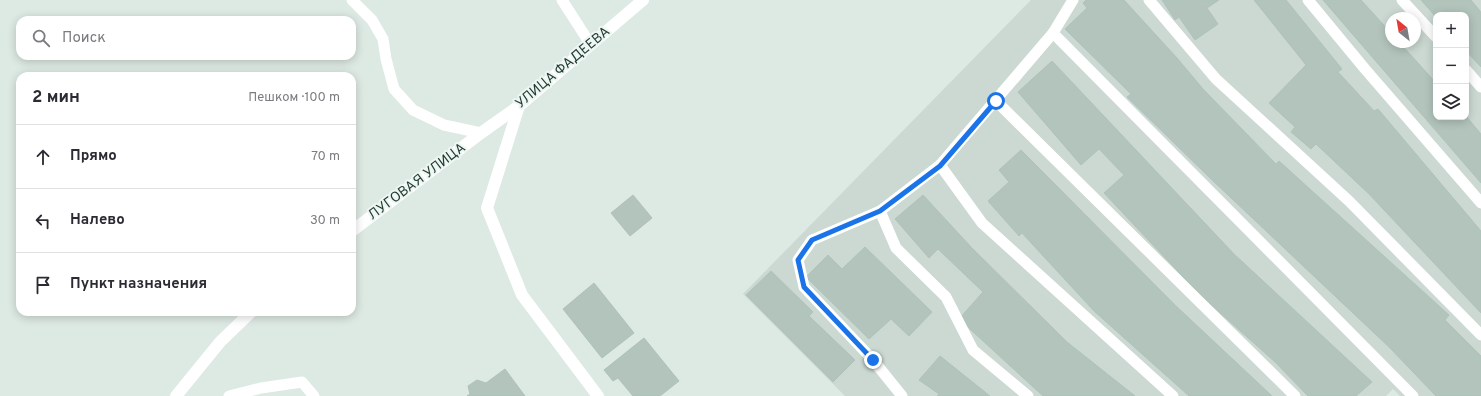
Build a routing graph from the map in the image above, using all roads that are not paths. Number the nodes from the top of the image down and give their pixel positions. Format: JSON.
{"nodes":[{"id":1,"x":352,"y":0,"type":"edge"},
{"id":2,"x":562,"y":0,"type":"edge"},
{"id":3,"x":643,"y":0,"type":"edge"},
{"id":4,"x":1073,"y":0,"type":"edge"},
{"id":5,"x":1149,"y":0,"type":"edge"},
{"id":6,"x":1308,"y":0,"type":"edge"},
{"id":7,"x":1402,"y":0,"type":"edge"},
{"id":8,"x":1053,"y":33,"type":"junction"},
{"id":9,"x":1433,"y":34,"type":"edge"},
{"id":10,"x":591,"y":46,"type":"junction"},
{"id":11,"x":1469,"y":73,"type":"edge"},
{"id":12,"x":1481,"y":87,"type":"edge"},
{"id":13,"x":996,"y":101,"type":"junction"},
{"id":14,"x":519,"y":106,"type":"junction"},
{"id":15,"x":481,"y":133,"type":"junction"},
{"id":16,"x":940,"y":166,"type":"junction"},
{"id":17,"x":1481,"y":203,"type":"edge"},
{"id":18,"x":880,"y":211,"type":"junction"},
{"id":19,"x":356,"y":228,"type":"edge"},
{"id":20,"x":247,"y":316,"type":"edge"},
{"id":21,"x":1481,"y":335,"type":"edge"},
{"id":22,"x":176,"y":396,"type":"edge"},
{"id":23,"x":229,"y":396,"type":"edge"},
{"id":24,"x":314,"y":396,"type":"edge"},
{"id":25,"x":598,"y":396,"type":"edge"},
{"id":26,"x":902,"y":396,"type":"edge"},
{"id":27,"x":1028,"y":396,"type":"edge"},
{"id":28,"x":1173,"y":396,"type":"edge"},
{"id":29,"x":1295,"y":396,"type":"edge"},
{"id":30,"x":1413,"y":396,"type":"edge"}],
"edges":[{"from":1,"to":15,"type":"lane"},
{"from":2,"to":10,"type":"lane"},
{"from":3,"to":10,"type":"street","name":"УЛИЦА ФАДЕЕВА"},
{"from":4,"to":8,"type":"lane"},
{"from":5,"to":21,"type":"lane"},
{"from":6,"to":17,"type":"lane"},
{"from":7,"to":9,"type":"lane"},
{"from":8,"to":13,"type":"lane"},
{"from":8,"to":30,"type":"lane"},
{"from":10,"to":14,"type":"street","name":"УЛИЦА ФАДЕЕВА"},
{"from":11,"to":12,"type":"lane"},
{"from":13,"to":16,"type":"lane"},
{"from":13,"to":29,"type":"lane"},
{"from":14,"to":15,"type":"street","name":"УЛИЦА ФАДЕЕВА"},
{"from":14,"to":25,"type":"street"},
{"from":15,"to":19,"type":"street","name":"ЛУГОВАЯ УЛИЦА"},
{"from":16,"to":18,"type":"lane"},
{"from":16,"to":28,"type":"lane"},
{"from":18,"to":26,"type":"lane"},
{"from":18,"to":27,"type":"lane"},
{"from":20,"to":22,"type":"street"},
{"from":23,"to":24,"type":"lane"}]}
